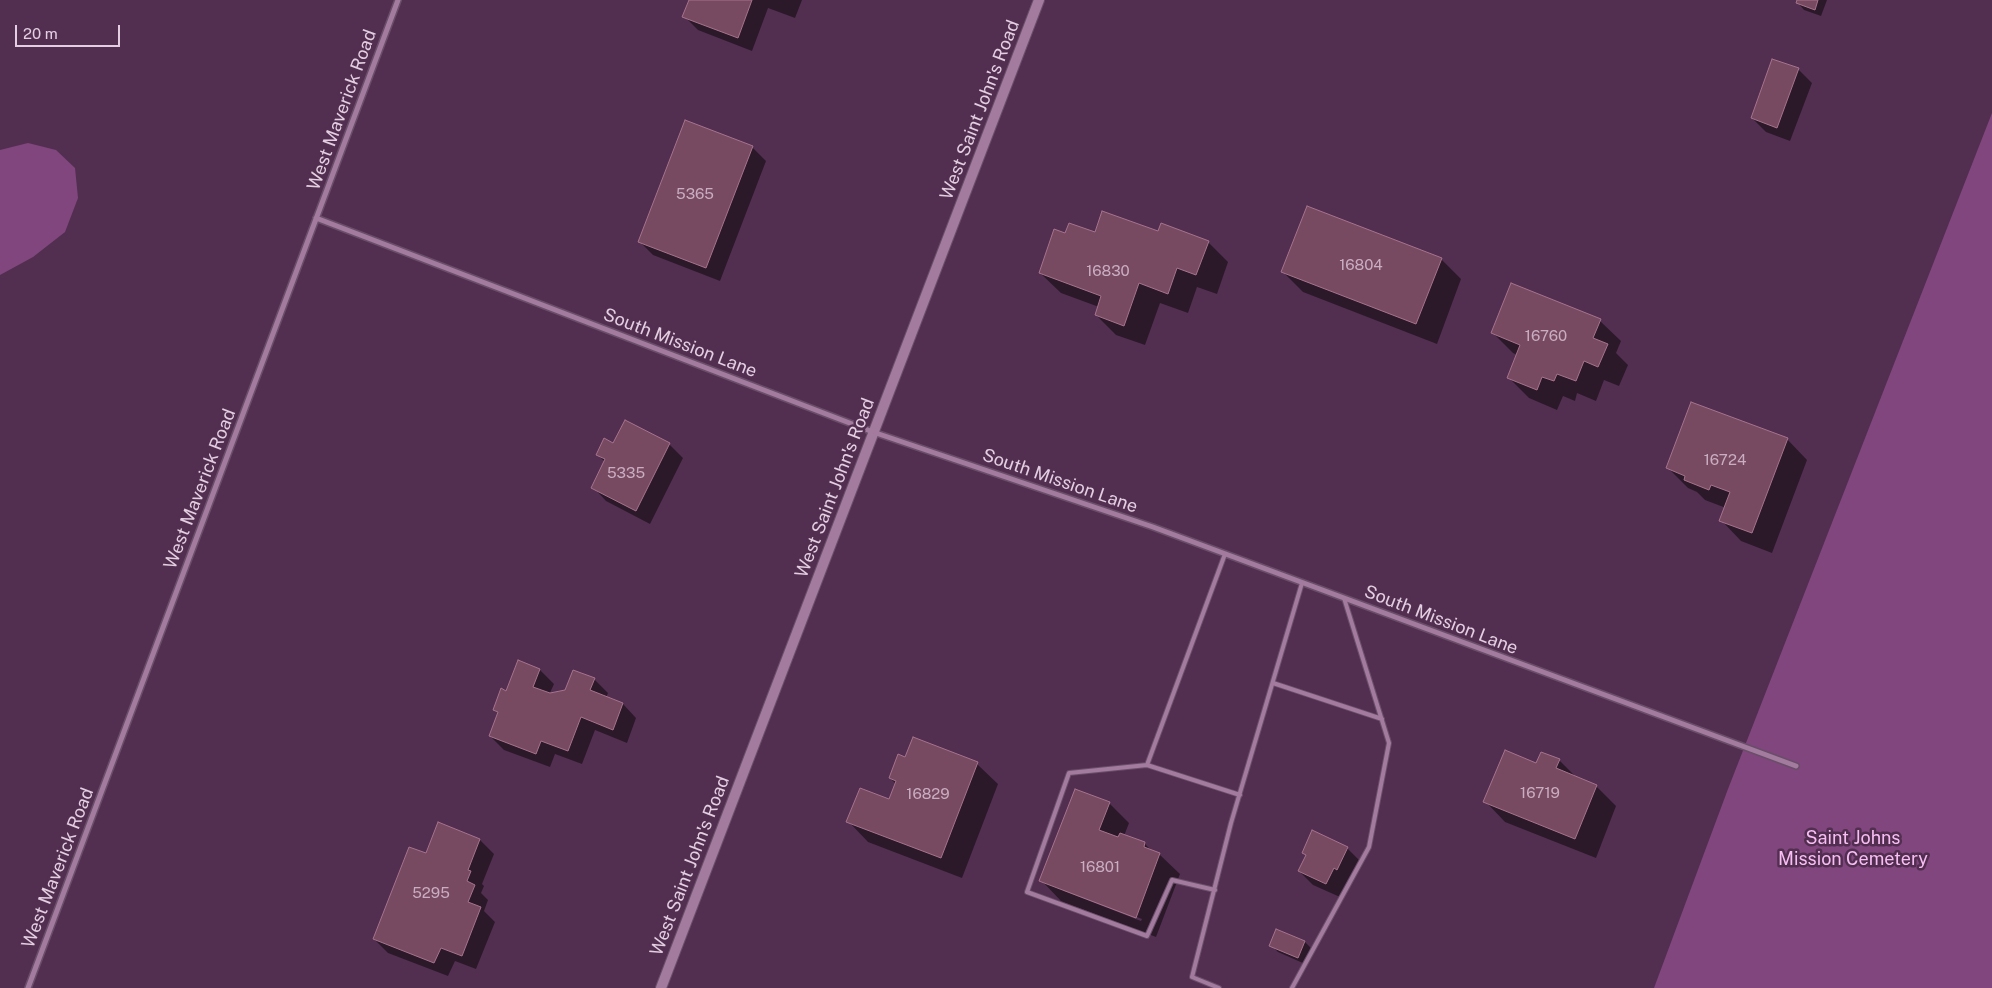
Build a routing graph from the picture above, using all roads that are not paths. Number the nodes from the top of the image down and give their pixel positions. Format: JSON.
{"nodes":[{"id":1,"x":398,"y":0,"type":"edge"},
{"id":2,"x":1039,"y":0,"type":"edge"},
{"id":3,"x":316,"y":218,"type":"junction"},
{"id":4,"x":874,"y":432,"type":"junction"},
{"id":5,"x":1225,"y":554,"type":"junction"},
{"id":6,"x":1302,"y":582,"type":"junction"},
{"id":7,"x":1344,"y":598,"type":"junction"},
{"id":8,"x":1273,"y":683,"type":"junction"},
{"id":9,"x":1382,"y":718,"type":"junction"},
{"id":10,"x":1148,"y":765,"type":"junction"},
{"id":11,"x":1796,"y":766,"type":"dead end"},
{"id":12,"x":1240,"y":795,"type":"junction"},
{"id":13,"x":1215,"y":890,"type":"junction"},
{"id":14,"x":28,"y":988,"type":"edge"},
{"id":15,"x":661,"y":988,"type":"edge"},
{"id":16,"x":1219,"y":988,"type":"edge"},
{"id":17,"x":1292,"y":988,"type":"edge"}],
"edges":[{"from":1,"to":3,"type":"street","name":"West Maverick Road"},
{"from":2,"to":4,"type":"street","name":"West Saint John's Road"},
{"from":3,"to":4,"type":"street","name":"South Mission Lane"},
{"from":3,"to":14,"type":"street","name":"West Maverick Road"},
{"from":4,"to":5,"type":"street","name":"South Mission Lane"},
{"from":4,"to":15,"type":"street","name":"West Saint John's Road"},
{"from":5,"to":6,"type":"street","name":"South Mission Lane"},
{"from":5,"to":10,"type":"lane"},
{"from":6,"to":7,"type":"street","name":"South Mission Lane"},
{"from":6,"to":8,"type":"lane"},
{"from":7,"to":9,"type":"lane"},
{"from":7,"to":11,"type":"street","name":"South Mission Lane"},
{"from":8,"to":9,"type":"lane"},
{"from":8,"to":12,"type":"lane"},
{"from":9,"to":17,"type":"lane"},
{"from":10,"to":12,"type":"lane"},
{"from":10,"to":13,"type":"lane"},
{"from":12,"to":13,"type":"lane"},
{"from":13,"to":16,"type":"lane"}]}
